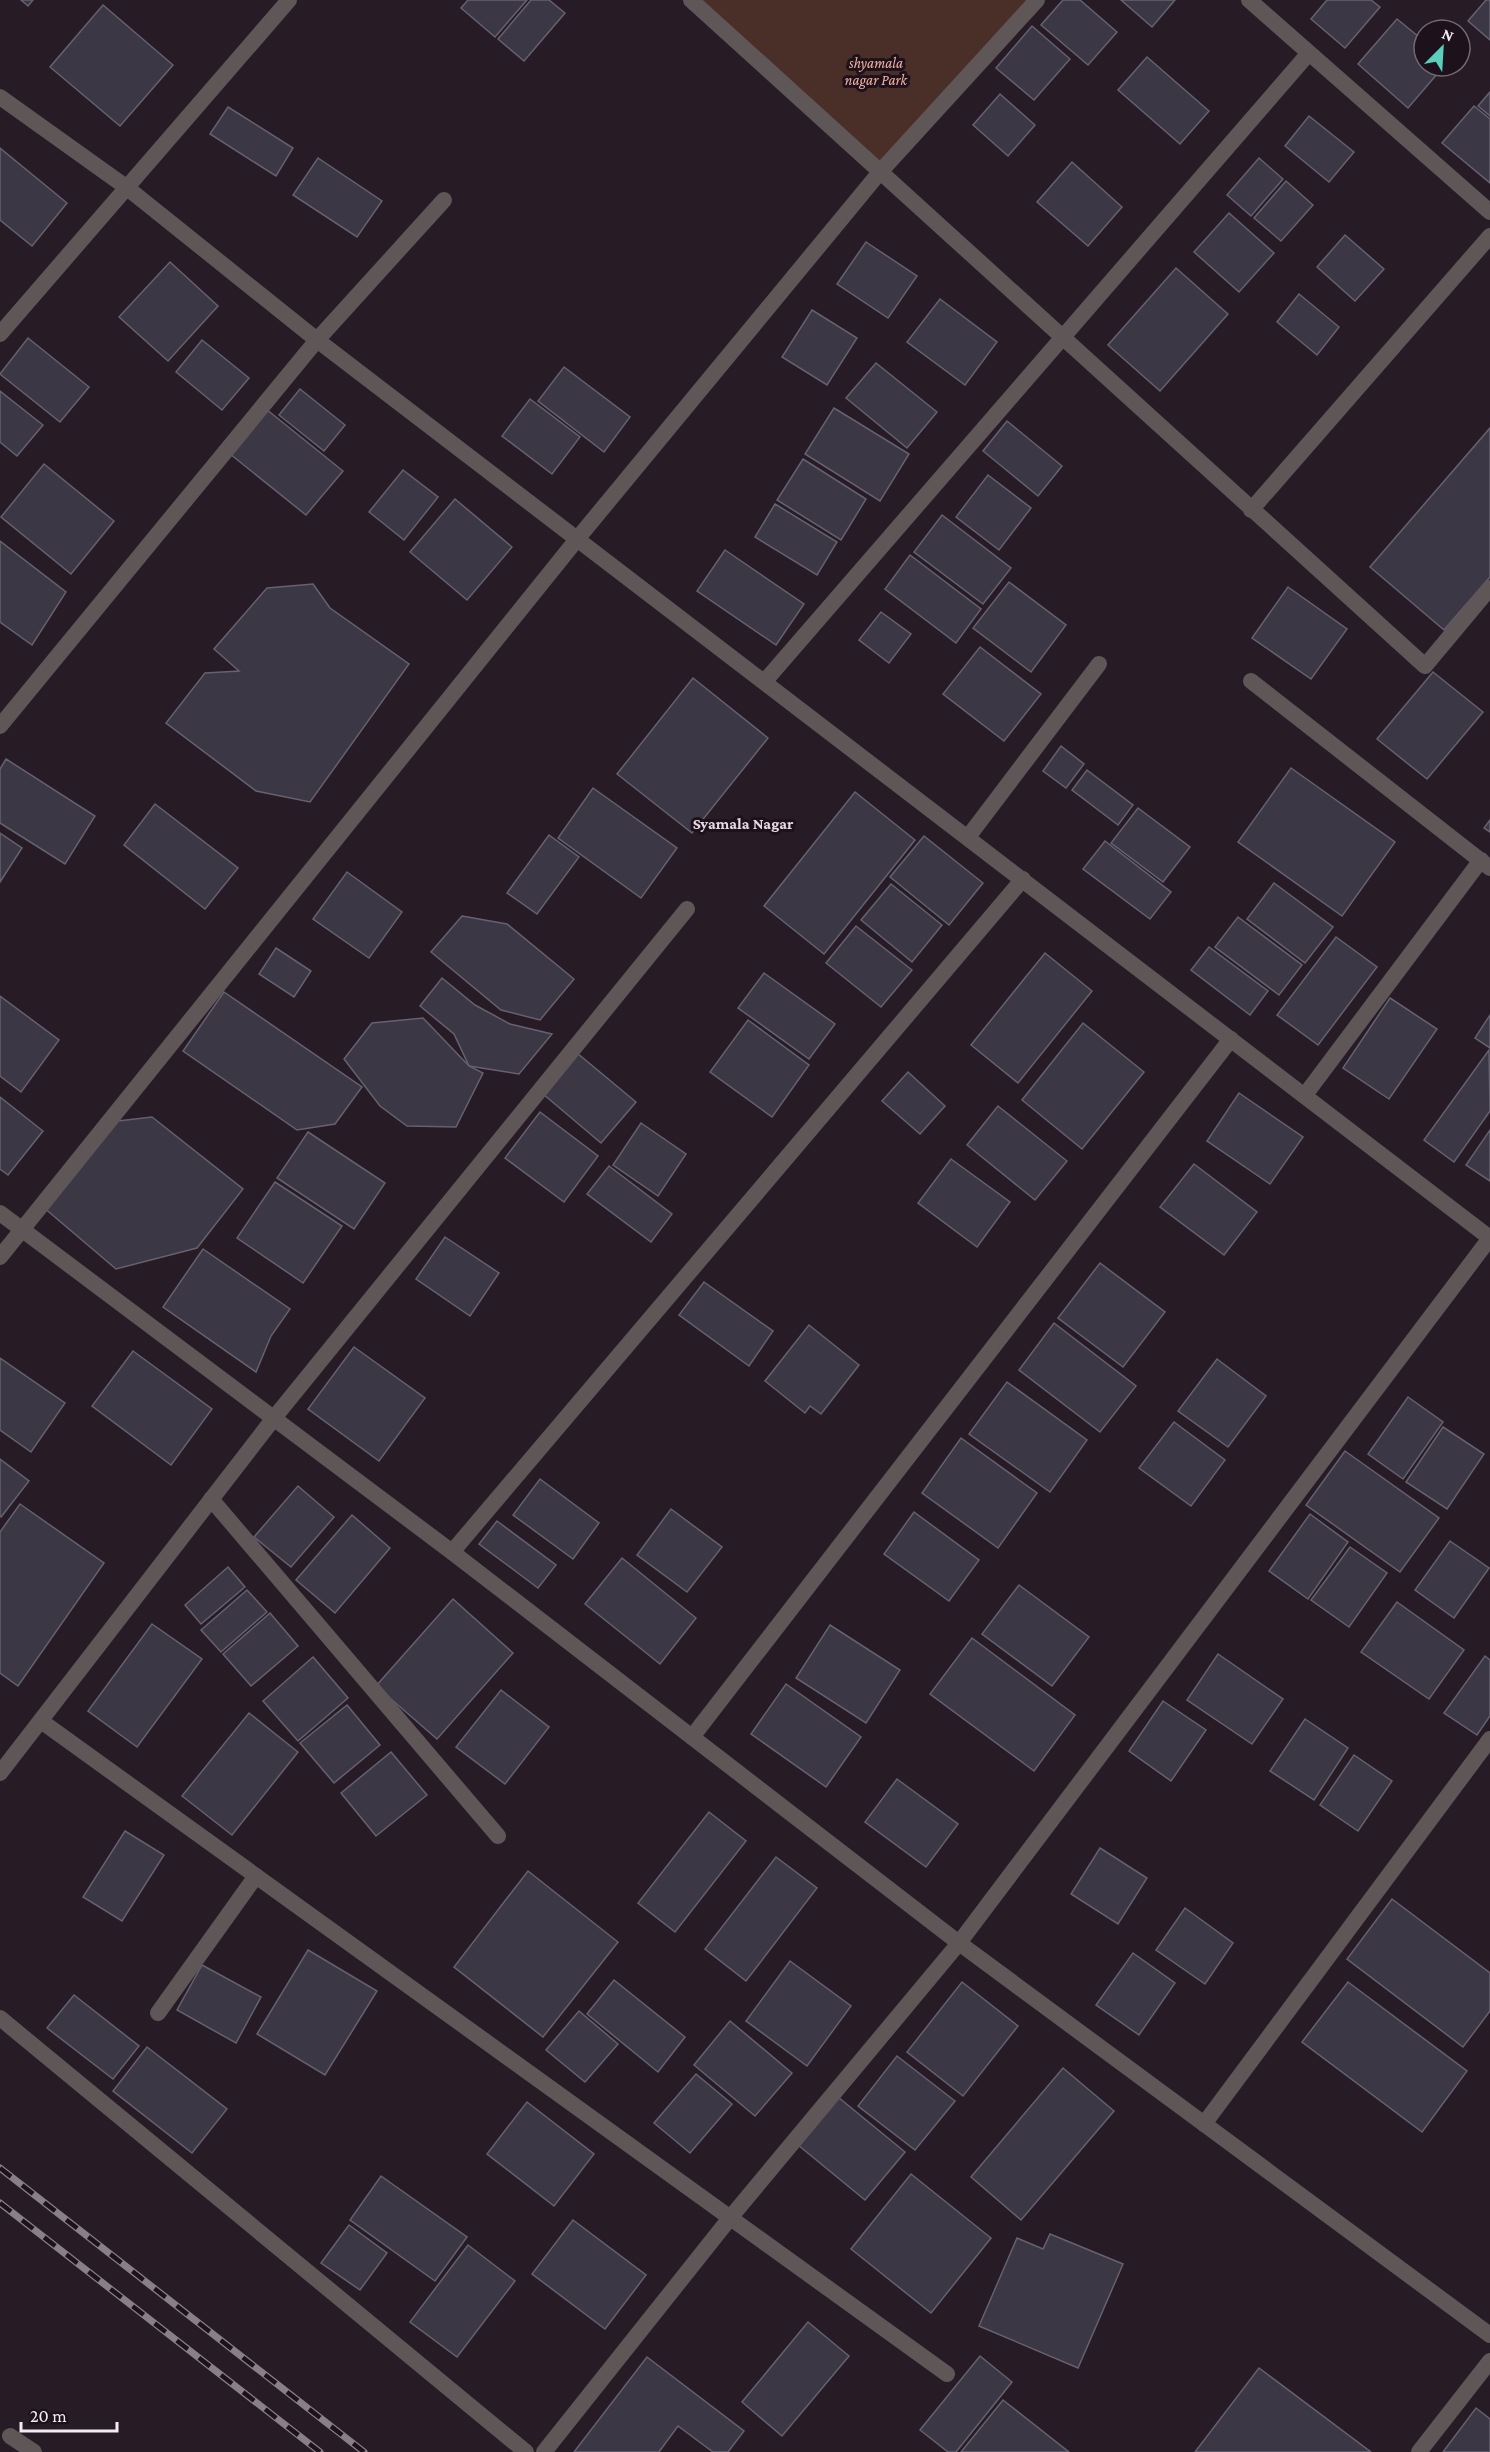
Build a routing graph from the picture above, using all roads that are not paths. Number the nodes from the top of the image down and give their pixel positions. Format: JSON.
{"nodes":[{"id":1,"x":289,"y":0,"type":"edge"},
{"id":2,"x":691,"y":0,"type":"edge"},
{"id":3,"x":1037,"y":0,"type":"edge"},
{"id":4,"x":1249,"y":0,"type":"edge"},
{"id":5,"x":1309,"y":53,"type":"junction"},
{"id":6,"x":0,"y":97,"type":"edge"},
{"id":7,"x":880,"y":172,"type":"junction"},
{"id":8,"x":126,"y":188,"type":"junction"},
{"id":9,"x":444,"y":200,"type":"dead end"},
{"id":10,"x":1490,"y":212,"type":"edge"},
{"id":11,"x":1490,"y":236,"type":"edge"},
{"id":12,"x":0,"y":334,"type":"edge"},
{"id":13,"x":1062,"y":338,"type":"junction"},
{"id":14,"x":317,"y":340,"type":"junction"},
{"id":15,"x":1251,"y":510,"type":"junction"},
{"id":16,"x":578,"y":538,"type":"junction"},
{"id":17,"x":1490,"y":588,"type":"edge"},
{"id":18,"x":1099,"y":664,"type":"dead end"},
{"id":19,"x":765,"y":681,"type":"junction"},
{"id":20,"x":1251,"y":681,"type":"dead end"},
{"id":21,"x":0,"y":726,"type":"edge"},
{"id":22,"x":968,"y":837,"type":"junction"},
{"id":23,"x":1485,"y":864,"type":"edge"},
{"id":24,"x":1023,"y":879,"type":"junction"},
{"id":25,"x":687,"y":909,"type":"dead end"},
{"id":26,"x":1231,"y":1039,"type":"junction"},
{"id":27,"x":1305,"y":1095,"type":"junction"},
{"id":28,"x":0,"y":1213,"type":"edge"},
{"id":29,"x":20,"y":1229,"type":"junction"},
{"id":30,"x":1490,"y":1238,"type":"edge"},
{"id":31,"x":0,"y":1257,"type":"edge"},
{"id":32,"x":274,"y":1418,"type":"junction"},
{"id":33,"x":211,"y":1499,"type":"junction"},
{"id":34,"x":452,"y":1552,"type":"junction"},
{"id":35,"x":40,"y":1720,"type":"junction"},
{"id":36,"x":692,"y":1737,"type":"junction"},
{"id":37,"x":1490,"y":1739,"type":"edge"},
{"id":38,"x":0,"y":1773,"type":"edge"},
{"id":39,"x":498,"y":1836,"type":"dead end"},
{"id":40,"x":256,"y":1876,"type":"junction"},
{"id":41,"x":959,"y":1943,"type":"junction"},
{"id":42,"x":158,"y":2013,"type":"dead end"},
{"id":43,"x":0,"y":2018,"type":"edge"},
{"id":44,"x":1204,"y":2124,"type":"junction"},
{"id":45,"x":730,"y":2218,"type":"junction"},
{"id":46,"x":1490,"y":2335,"type":"edge"},
{"id":47,"x":1490,"y":2361,"type":"edge"},
{"id":48,"x":947,"y":2374,"type":"dead end"},
{"id":49,"x":10,"y":2436,"type":"dead end"},
{"id":50,"x":34,"y":2452,"type":"edge"},
{"id":51,"x":526,"y":2452,"type":"edge"},
{"id":52,"x":544,"y":2452,"type":"edge"},
{"id":53,"x":1419,"y":2452,"type":"edge"}],
"edges":[{"from":1,"to":8,"type":"street"},
{"from":2,"to":7,"type":"street"},
{"from":3,"to":7,"type":"street"},
{"from":4,"to":5,"type":"street"},
{"from":5,"to":10,"type":"street"},
{"from":5,"to":13,"type":"street"},
{"from":6,"to":8,"type":"street"},
{"from":7,"to":13,"type":"street"},
{"from":7,"to":16,"type":"street"},
{"from":8,"to":12,"type":"street"},
{"from":8,"to":14,"type":"street"},
{"from":9,"to":14,"type":"street"},
{"from":11,"to":15,"type":"street"},
{"from":13,"to":15,"type":"street"},
{"from":13,"to":19,"type":"street"},
{"from":14,"to":16,"type":"street"},
{"from":14,"to":21,"type":"street"},
{"from":15,"to":17,"type":"street"},
{"from":16,"to":19,"type":"street"},
{"from":16,"to":29,"type":"street"},
{"from":18,"to":22,"type":"street"},
{"from":19,"to":22,"type":"street"},
{"from":20,"to":23,"type":"street"},
{"from":22,"to":24,"type":"street"},
{"from":23,"to":27,"type":"street"},
{"from":24,"to":26,"type":"street"},
{"from":24,"to":34,"type":"street"},
{"from":25,"to":32,"type":"street"},
{"from":26,"to":27,"type":"street"},
{"from":26,"to":36,"type":"street"},
{"from":27,"to":30,"type":"street"},
{"from":28,"to":29,"type":"street"},
{"from":29,"to":31,"type":"street"},
{"from":29,"to":32,"type":"street"},
{"from":30,"to":41,"type":"street"},
{"from":32,"to":33,"type":"street"},
{"from":32,"to":34,"type":"street"},
{"from":33,"to":35,"type":"street"},
{"from":33,"to":39,"type":"street"},
{"from":34,"to":36,"type":"street"},
{"from":35,"to":38,"type":"street"},
{"from":35,"to":40,"type":"street"},
{"from":36,"to":41,"type":"street"},
{"from":37,"to":44,"type":"street"},
{"from":40,"to":42,"type":"street"},
{"from":40,"to":45,"type":"street"},
{"from":41,"to":44,"type":"street"},
{"from":41,"to":45,"type":"street"},
{"from":43,"to":51,"type":"street"},
{"from":44,"to":46,"type":"street"},
{"from":45,"to":48,"type":"street"},
{"from":45,"to":52,"type":"street"},
{"from":47,"to":53,"type":"street"},
{"from":49,"to":50,"type":"street"}]}
